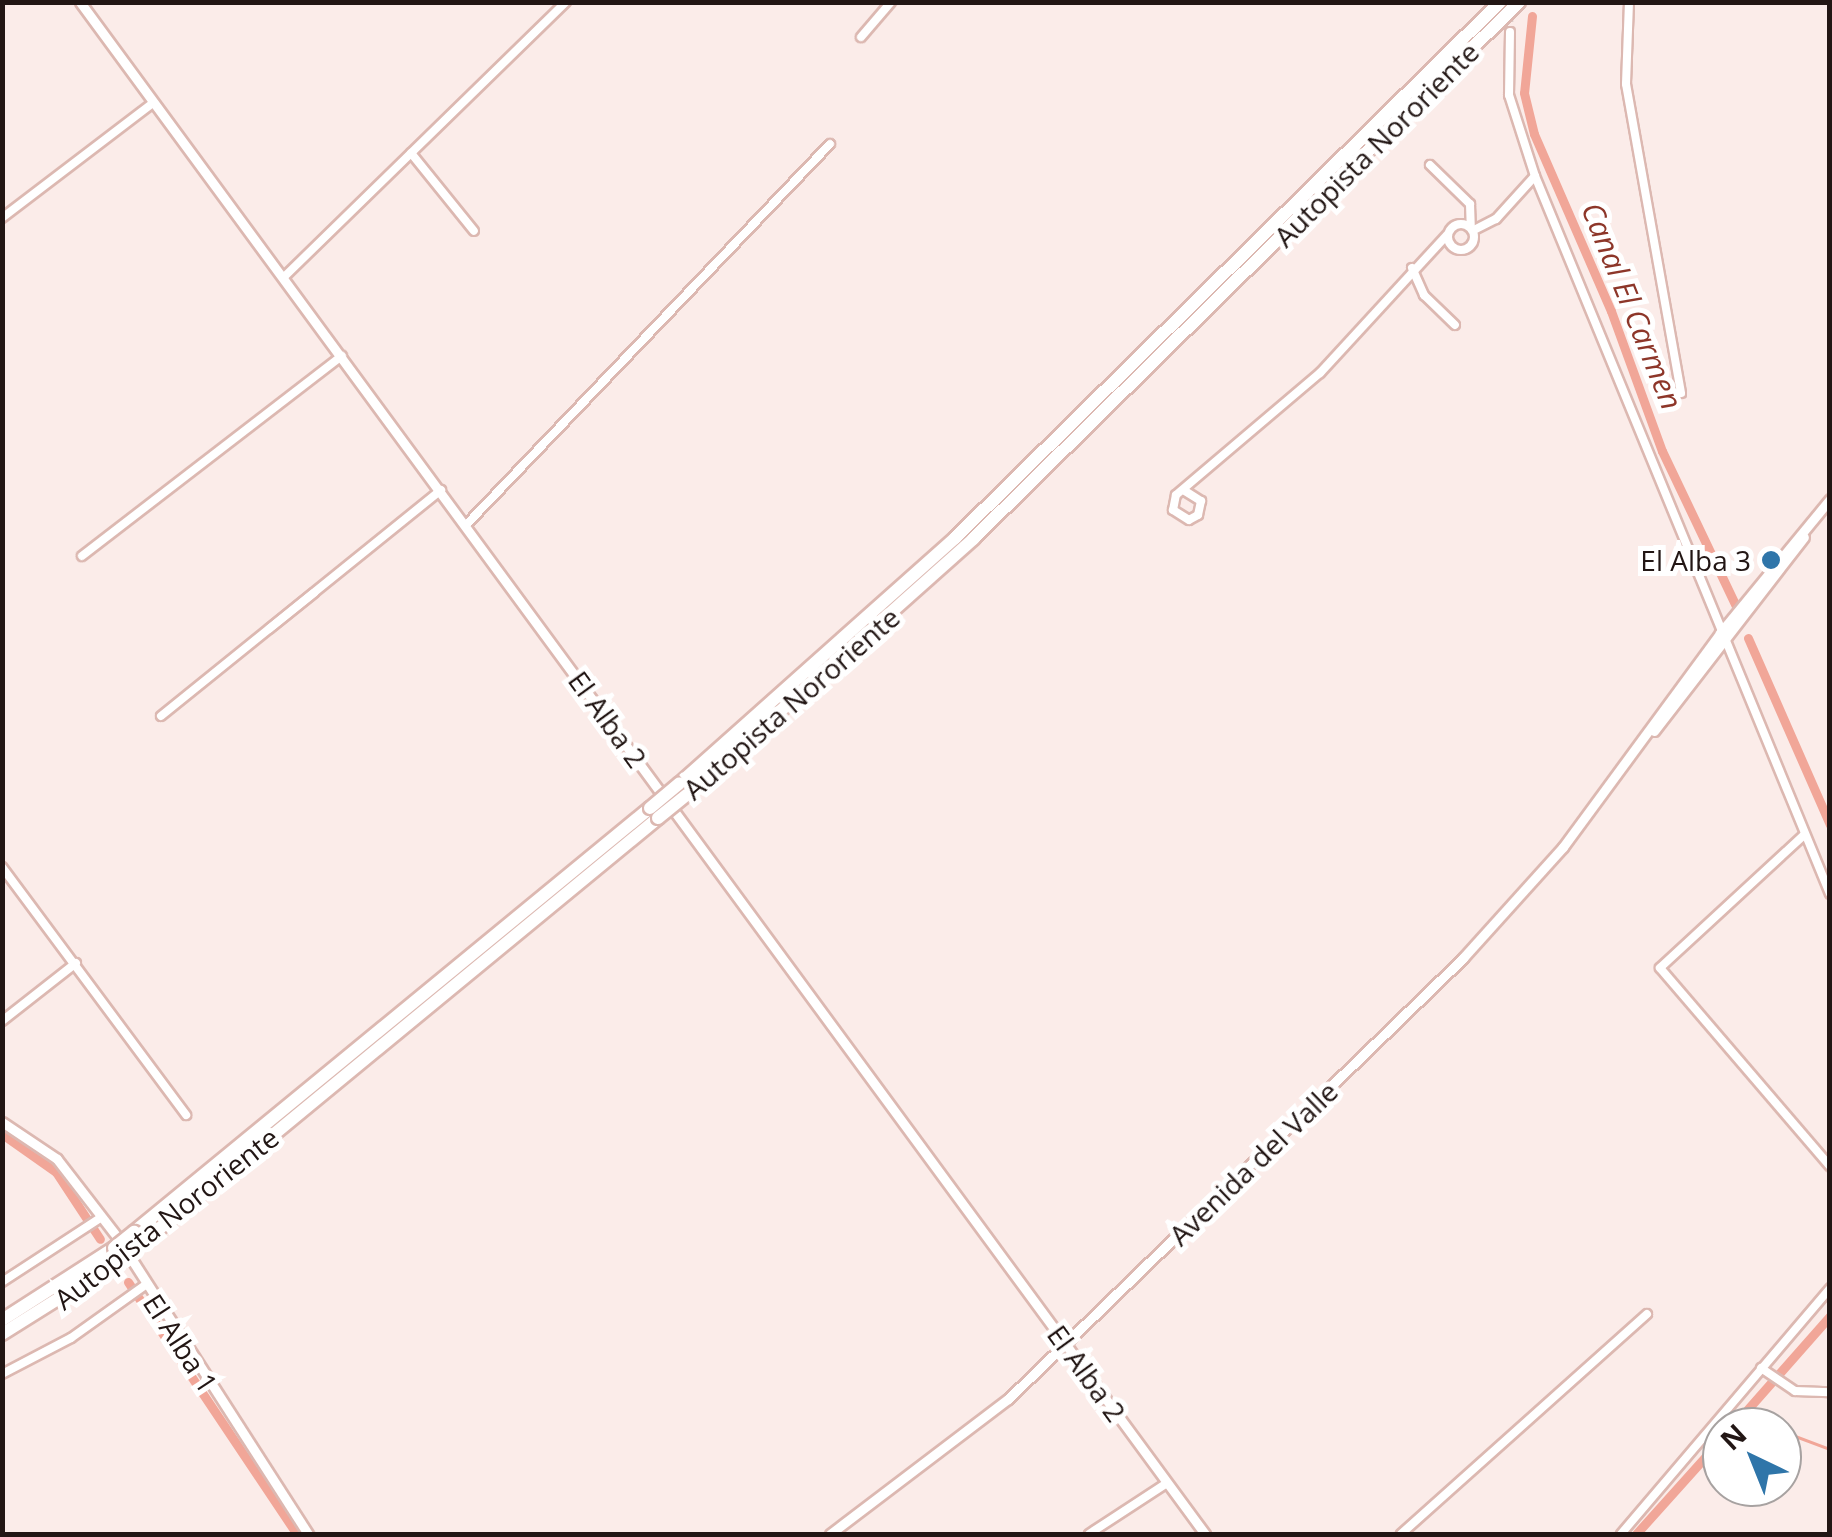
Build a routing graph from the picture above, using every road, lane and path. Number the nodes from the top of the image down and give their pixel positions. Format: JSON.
{"nodes":[{"id":1,"x":80,"y":2,"type":"edge"},
{"id":2,"x":566,"y":2,"type":"edge"},
{"id":3,"x":891,"y":2,"type":"edge"},
{"id":4,"x":1500,"y":2,"type":"edge"},
{"id":5,"x":1520,"y":2,"type":"edge"},
{"id":6,"x":1629,"y":2,"type":"edge"},
{"id":7,"x":1510,"y":32,"type":"tunnel mouth"},
{"id":8,"x":861,"y":37,"type":"dead end"},
{"id":9,"x":153,"y":103,"type":"junction"},
{"id":10,"x":830,"y":144,"type":"dead end"},
{"id":11,"x":412,"y":153,"type":"junction"},
{"id":12,"x":1430,"y":165,"type":"dead end"},
{"id":13,"x":1536,"y":176,"type":"junction"},
{"id":14,"x":2,"y":218,"type":"edge"},
{"id":15,"x":1472,"y":228,"type":"junction"},
{"id":16,"x":474,"y":231,"type":"dead end"},
{"id":17,"x":1447,"y":235,"type":"junction"},
{"id":18,"x":1412,"y":268,"type":"junction"},
{"id":19,"x":284,"y":278,"type":"junction"},
{"id":20,"x":1456,"y":324,"type":"dead end"},
{"id":21,"x":342,"y":356,"type":"junction"},
{"id":22,"x":1681,"y":393,"type":"dead end"},
{"id":23,"x":441,"y":490,"type":"junction"},
{"id":24,"x":1185,"y":491,"type":"dead end"},
{"id":25,"x":1830,"y":499,"type":"edge"},
{"id":26,"x":466,"y":524,"type":"junction"},
{"id":27,"x":82,"y":556,"type":"dead end"},
{"id":28,"x":1721,"y":636,"type":"junction"},
{"id":29,"x":160,"y":716,"type":"dead end"},
{"id":30,"x":682,"y":789,"type":"junction"},
{"id":31,"x":1804,"y":835,"type":"junction"},
{"id":32,"x":2,"y":867,"type":"edge"},
{"id":33,"x":1830,"y":894,"type":"edge"},
{"id":34,"x":76,"y":963,"type":"junction"},
{"id":35,"x":2,"y":1021,"type":"edge"},
{"id":36,"x":186,"y":1115,"type":"dead end"},
{"id":37,"x":2,"y":1122,"type":"edge"},
{"id":38,"x":1830,"y":1166,"type":"edge"},
{"id":39,"x":98,"y":1220,"type":"junction"},
{"id":40,"x":119,"y":1253,"type":"junction"},
{"id":41,"x":2,"y":1282,"type":"edge"},
{"id":42,"x":1830,"y":1288,"type":"edge"},
{"id":43,"x":139,"y":1289,"type":"junction"},
{"id":44,"x":1648,"y":1314,"type":"dead end"},
{"id":45,"x":2,"y":1320,"type":"edge"},
{"id":46,"x":2,"y":1334,"type":"edge"},
{"id":47,"x":1066,"y":1343,"type":"junction"},
{"id":48,"x":1765,"y":1371,"type":"junction"},
{"id":49,"x":2,"y":1374,"type":"edge"},
{"id":50,"x":1830,"y":1392,"type":"edge"},
{"id":51,"x":1168,"y":1482,"type":"junction"},
{"id":52,"x":308,"y":1534,"type":"edge"},
{"id":53,"x":830,"y":1534,"type":"edge"},
{"id":54,"x":1089,"y":1534,"type":"edge"},
{"id":55,"x":1205,"y":1534,"type":"edge"},
{"id":56,"x":1401,"y":1534,"type":"edge"},
{"id":57,"x":1621,"y":1534,"type":"edge"}],
"edges":[{"from":1,"to":9,"type":"street","name":"El Alba 2"},
{"from":2,"to":11,"type":"street"},
{"from":3,"to":8,"type":"street"},
{"from":4,"to":30,"type":"highway","name":"Autopista Nororiente"},
{"from":5,"to":30,"type":"highway","name":"Autopista Nororiente"},
{"from":6,"to":22,"type":"street"},
{"from":7,"to":13,"type":"street"},
{"from":9,"to":14,"type":"street"},
{"from":9,"to":19,"type":"street","name":"El Alba 2"},
{"from":10,"to":26,"type":"street"},
{"from":11,"to":16,"type":"street"},
{"from":11,"to":19,"type":"street"},
{"from":12,"to":15,"type":"street"},
{"from":13,"to":15,"type":"street"},
{"from":13,"to":28,"type":"street"},
{"from":15,"to":17,"type":"street"},
{"from":15,"to":17,"type":"street"},
{"from":17,"to":18,"type":"street"},
{"from":18,"to":20,"type":"street"},
{"from":18,"to":24,"type":"street"},
{"from":19,"to":21,"type":"street","name":"El Alba 2"},
{"from":21,"to":23,"type":"street","name":"El Alba 2"},
{"from":21,"to":27,"type":"street"},
{"from":23,"to":26,"type":"street","name":"El Alba 2"},
{"from":23,"to":29,"type":"street"},
{"from":25,"to":28,"type":"street","name":"Avenida del Valle"},
{"from":26,"to":47,"type":"street","name":"El Alba 2"},
{"from":28,"to":31,"type":"street"},
{"from":28,"to":47,"type":"street","name":"Avenida del Valle"},
{"from":30,"to":40,"type":"highway","name":"Autopista Nororiente","bridge":true},
{"from":31,"to":33,"type":"street"},
{"from":31,"to":38,"type":"street"},
{"from":32,"to":34,"type":"street"},
{"from":34,"to":35,"type":"street"},
{"from":34,"to":36,"type":"street"},
{"from":37,"to":39,"type":"street","name":"El Alba 1"},
{"from":39,"to":41,"type":"street"},
{"from":39,"to":43,"type":"street","name":"El Alba 1"},
{"from":40,"to":45,"type":"highway","name":"Autopista Nororiente"},
{"from":40,"to":46,"type":"highway","name":"Autopista Nororiente"},
{"from":42,"to":48,"type":"street"},
{"from":43,"to":49,"type":"street"},
{"from":43,"to":52,"type":"street","name":"El Alba 1"},
{"from":44,"to":56,"type":"street"},
{"from":47,"to":51,"type":"street","name":"El Alba 2"},
{"from":47,"to":53,"type":"street","name":"Avenida del Valle"},
{"from":48,"to":50,"type":"street"},
{"from":48,"to":57,"type":"street"},
{"from":51,"to":54,"type":"street"},
{"from":51,"to":55,"type":"street","name":"El Alba 2"}]}
